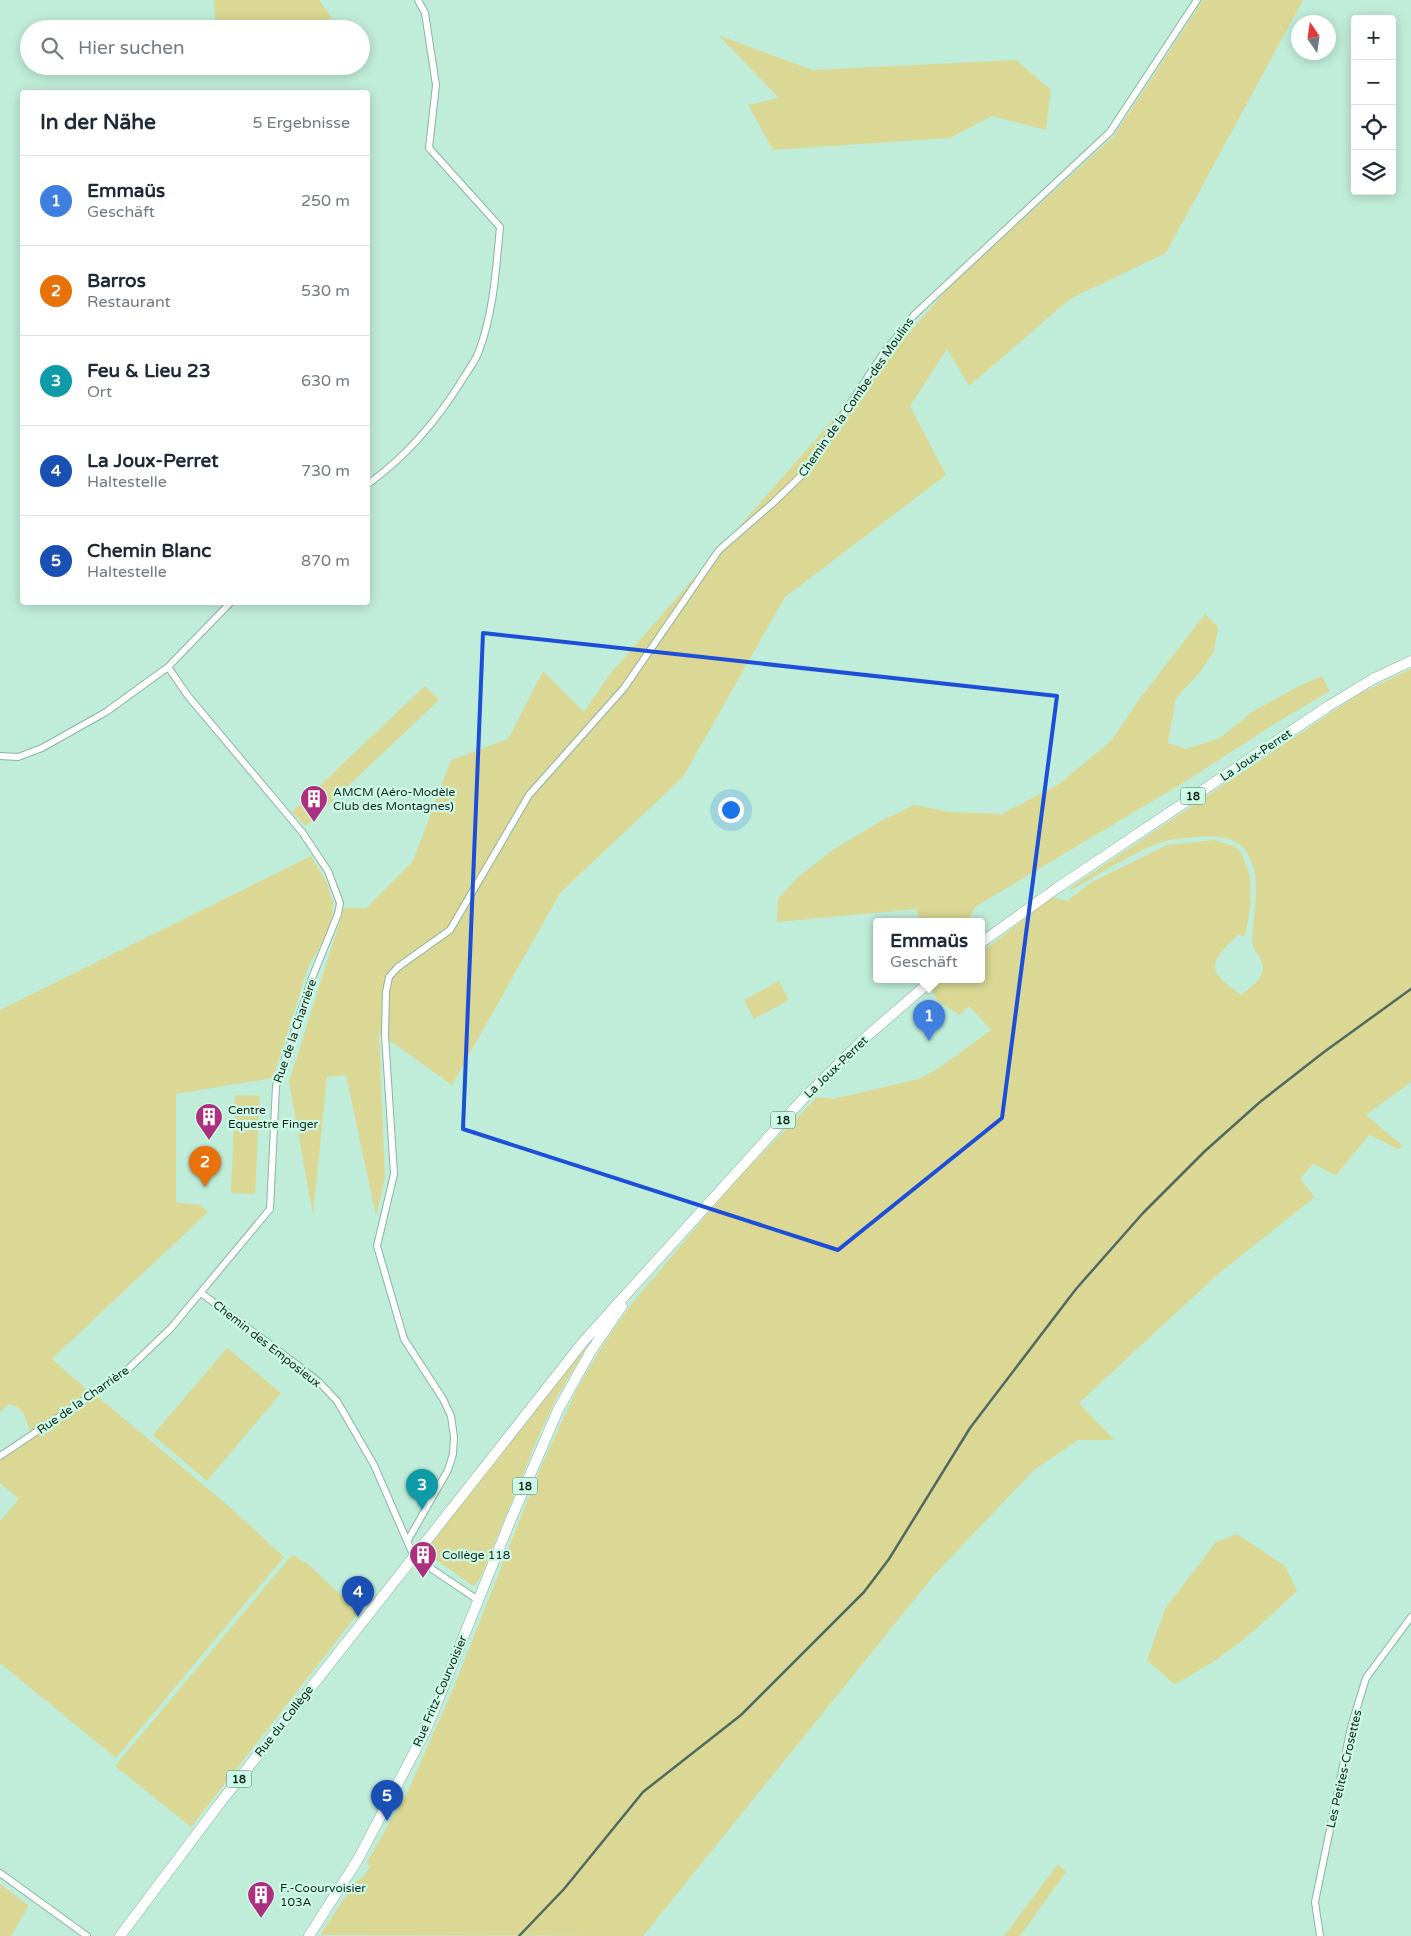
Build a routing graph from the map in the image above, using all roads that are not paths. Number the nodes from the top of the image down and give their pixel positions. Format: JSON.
{"nodes":[{"id":1,"x":418,"y":0,"type":"edge"},
{"id":2,"x":1197,"y":0,"type":"edge"},
{"id":3,"x":370,"y":483,"type":"edge"},
{"id":4,"x":228,"y":605,"type":"edge"},
{"id":5,"x":1411,"y":661,"type":"edge"},
{"id":6,"x":168,"y":667,"type":"junction"},
{"id":7,"x":0,"y":756,"type":"edge"},
{"id":8,"x":985,"y":940,"type":"edge"},
{"id":9,"x":929,"y":983,"type":"edge"},
{"id":10,"x":646,"y":1272,"type":"junction"},
{"id":11,"x":201,"y":1293,"type":"junction"},
{"id":12,"x":0,"y":1456,"type":"edge"},
{"id":13,"x":408,"y":1540,"type":"junction"},
{"id":14,"x":414,"y":1557,"type":"junction"},
{"id":15,"x":478,"y":1600,"type":"junction"},
{"id":16,"x":1411,"y":1617,"type":"edge"},
{"id":17,"x":0,"y":1874,"type":"edge"},
{"id":18,"x":87,"y":1936,"type":"edge"},
{"id":19,"x":120,"y":1936,"type":"edge"},
{"id":20,"x":309,"y":1936,"type":"edge"},
{"id":21,"x":1320,"y":1936,"type":"edge"}],
"edges":[{"from":1,"to":3,"type":"street"},
{"from":2,"to":13,"type":"street","name":"Chemin de la Combe-des Moulins"},
{"from":4,"to":6,"type":"street"},
{"from":5,"to":8,"type":"main road","name":"La Joux-Perret","number":"18"},
{"from":6,"to":7,"type":"street"},
{"from":6,"to":11,"type":"street","name":"Rue de la Charrière"},
{"from":9,"to":10,"type":"main road","name":"La Joux-Perret","number":"18"},
{"from":10,"to":14,"type":"main road","name":"La Joux-Perret","number":"18"},
{"from":10,"to":15,"type":"main road","name":"La Joux-Perret","number":"18"},
{"from":11,"to":12,"type":"street","name":"Rue de la Charrière"},
{"from":11,"to":13,"type":"street","name":"Chemin des Emposieux"},
{"from":13,"to":14,"type":"street","name":"Chemin des Emposieux"},
{"from":14,"to":15,"type":"street"},
{"from":14,"to":19,"type":"main road","name":"Rue du Collège","number":"18"},
{"from":15,"to":20,"type":"main road","name":"Rue Fritz-Courvoisier","number":"18"},
{"from":16,"to":21,"type":"street","name":"Les Petites-Crosettes"},
{"from":17,"to":18,"type":"street"}]}
